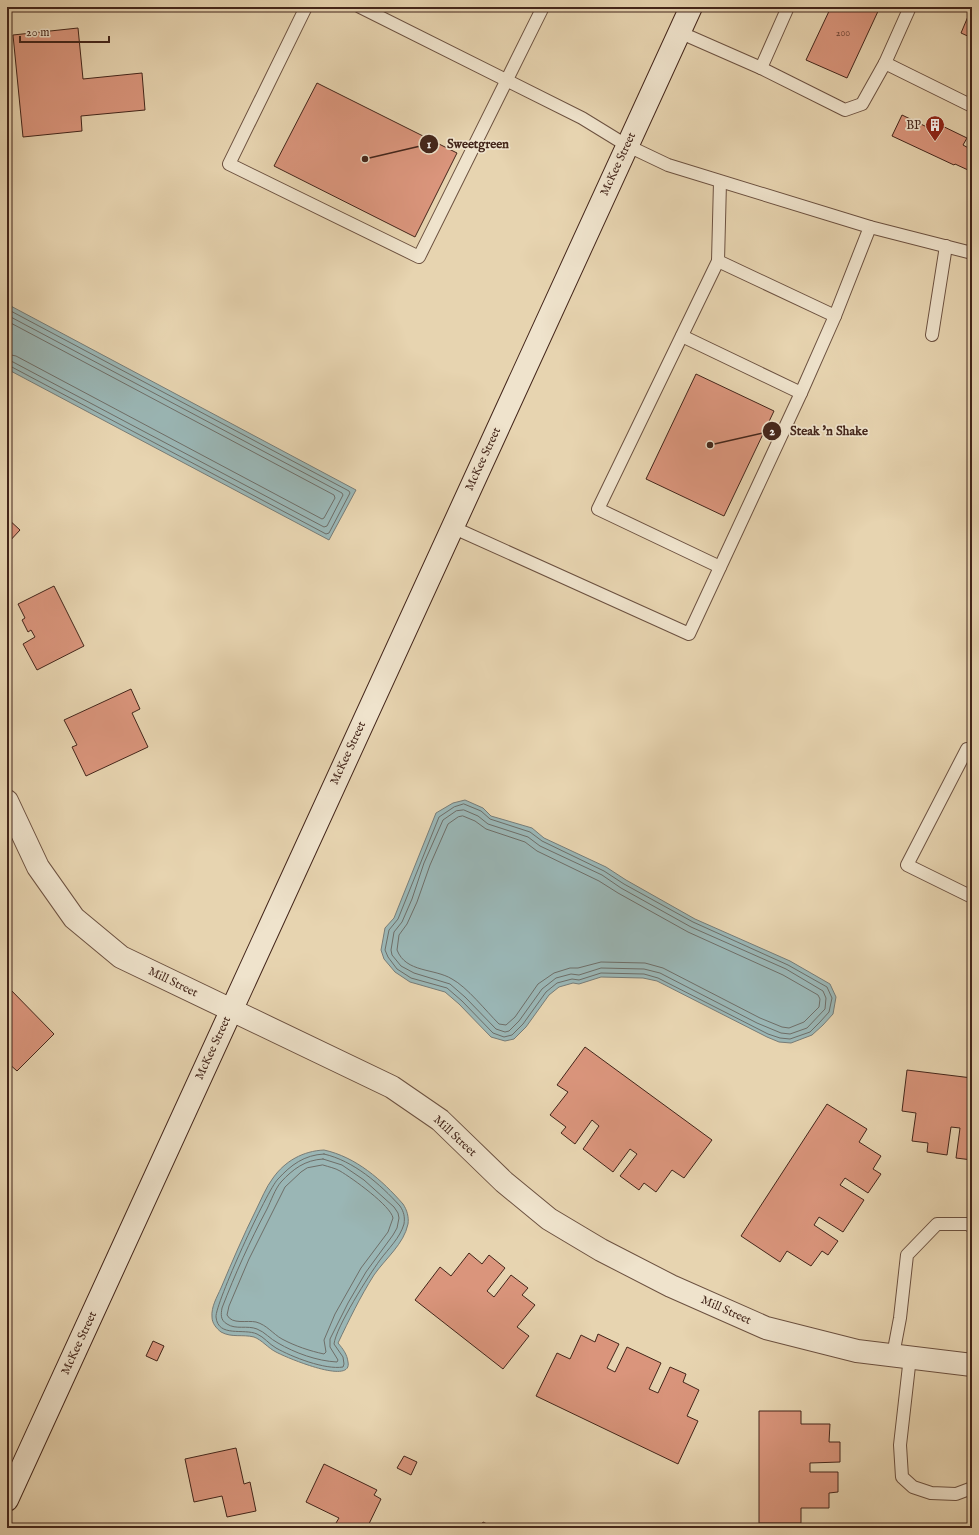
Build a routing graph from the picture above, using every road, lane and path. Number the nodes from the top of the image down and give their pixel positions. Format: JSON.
{"nodes":[{"id":1,"x":306,"y":7,"type":"edge"},
{"id":2,"x":360,"y":7,"type":"edge"},
{"id":3,"x":543,"y":7,"type":"edge"},
{"id":4,"x":691,"y":7,"type":"edge"},
{"id":5,"x":788,"y":7,"type":"edge"},
{"id":6,"x":910,"y":7,"type":"edge"},
{"id":7,"x":679,"y":32,"type":"junction"},
{"id":8,"x":885,"y":63,"type":"junction"},
{"id":9,"x":760,"y":68,"type":"junction"},
{"id":10,"x":507,"y":81,"type":"junction"},
{"id":11,"x":972,"y":106,"type":"edge"},
{"id":12,"x":626,"y":145,"type":"junction"},
{"id":13,"x":720,"y":182,"type":"junction"},
{"id":14,"x":870,"y":227,"type":"junction"},
{"id":15,"x":946,"y":246,"type":"junction"},
{"id":16,"x":972,"y":253,"type":"edge"},
{"id":17,"x":718,"y":261,"type":"junction"},
{"id":18,"x":835,"y":316,"type":"junction"},
{"id":19,"x":682,"y":336,"type":"junction"},
{"id":20,"x":932,"y":336,"type":"dead end"},
{"id":21,"x":801,"y":393,"type":"junction"},
{"id":22,"x":452,"y":527,"type":"junction"},
{"id":23,"x":720,"y":567,"type":"junction"},
{"id":24,"x":967,"y":749,"type":"dead end"},
{"id":25,"x":7,"y":801,"type":"edge"},
{"id":26,"x":972,"y":897,"type":"edge"},
{"id":27,"x":231,"y":1009,"type":"junction"},
{"id":28,"x":972,"y":1227,"type":"edge"},
{"id":29,"x":901,"y":1356,"type":"junction"},
{"id":30,"x":972,"y":1365,"type":"edge"},
{"id":31,"x":972,"y":1488,"type":"edge"},
{"id":32,"x":7,"y":1500,"type":"edge"}],
"edges":[{"from":1,"to":10,"type":"lane"},
{"from":2,"to":10,"type":"lane"},
{"from":3,"to":10,"type":"lane"},
{"from":4,"to":7,"type":"street","name":"McKee Street"},
{"from":5,"to":9,"type":"lane"},
{"from":6,"to":8,"type":"lane"},
{"from":7,"to":9,"type":"lane"},
{"from":7,"to":12,"type":"street","name":"McKee Street"},
{"from":8,"to":9,"type":"lane"},
{"from":8,"to":11,"type":"lane"},
{"from":10,"to":12,"type":"lane"},
{"from":12,"to":13,"type":"lane"},
{"from":12,"to":22,"type":"street","name":"McKee Street"},
{"from":13,"to":14,"type":"lane"},
{"from":13,"to":17,"type":"lane"},
{"from":14,"to":15,"type":"lane"},
{"from":14,"to":18,"type":"lane"},
{"from":15,"to":16,"type":"lane"},
{"from":15,"to":20,"type":"lane"},
{"from":17,"to":18,"type":"lane"},
{"from":17,"to":19,"type":"lane"},
{"from":18,"to":21,"type":"lane"},
{"from":19,"to":21,"type":"lane"},
{"from":19,"to":23,"type":"lane"},
{"from":21,"to":23,"type":"lane"},
{"from":22,"to":23,"type":"lane"},
{"from":22,"to":27,"type":"street","name":"McKee Street"},
{"from":24,"to":26,"type":"lane"},
{"from":25,"to":27,"type":"street","name":"Mill Street"},
{"from":27,"to":29,"type":"street","name":"Mill Street"},
{"from":27,"to":32,"type":"street","name":"McKee Street"},
{"from":28,"to":29,"type":"lane"},
{"from":29,"to":30,"type":"street","name":"Mill Street"},
{"from":29,"to":31,"type":"lane"}]}
